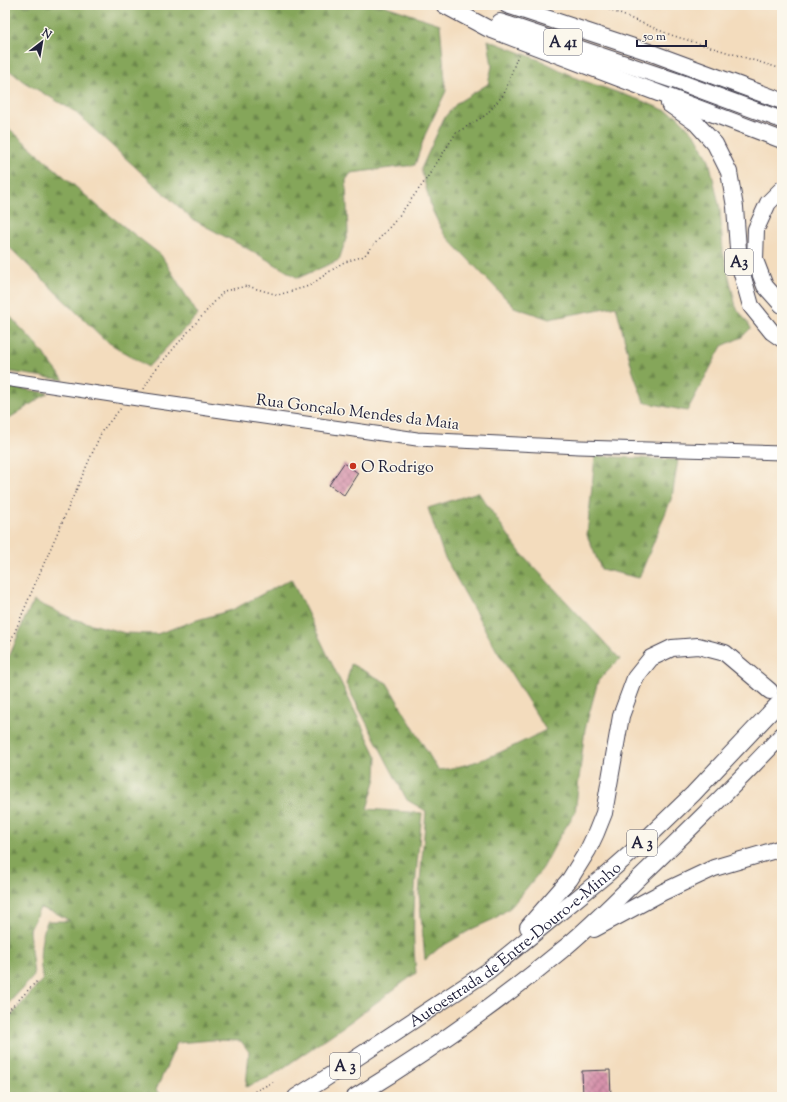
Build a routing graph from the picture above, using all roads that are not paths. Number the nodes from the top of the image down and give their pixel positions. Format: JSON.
{"nodes":[{"id":1,"x":445,"y":5,"type":"edge"},
{"id":2,"x":507,"y":5,"type":"edge"},
{"id":3,"x":637,"y":85,"type":"junction"},
{"id":4,"x":782,"y":101,"type":"edge"},
{"id":5,"x":782,"y":120,"type":"edge"},
{"id":6,"x":782,"y":140,"type":"edge"},
{"id":7,"x":782,"y":189,"type":"edge"},
{"id":8,"x":782,"y":305,"type":"edge"},
{"id":9,"x":782,"y":339,"type":"edge"},
{"id":10,"x":5,"y":378,"type":"edge"},
{"id":11,"x":782,"y":453,"type":"edge"},
{"id":12,"x":776,"y":696,"type":"edge"},
{"id":13,"x":782,"y":735,"type":"edge"},
{"id":14,"x":782,"y":848,"type":"edge"},
{"id":15,"x":563,"y":949,"type":"junction"},
{"id":16,"x":488,"y":971,"type":"junction"},
{"id":17,"x":296,"y":1097,"type":"edge"},
{"id":18,"x":355,"y":1097,"type":"edge"}],
"edges":[{"from":1,"to":3,"type":"highway"},
{"from":1,"to":5,"type":"highway","number":"A 41"},
{"from":2,"to":4,"type":"highway","number":"A 41"},
{"from":3,"to":6,"type":"highway"},
{"from":3,"to":9,"type":"highway","number":"A3"},
{"from":7,"to":8,"type":"highway"},
{"from":10,"to":11,"type":"street","name":"Rua Gonçalo Mendes da Maia"},
{"from":12,"to":16,"type":"highway","name":"Autoestrada de Entre-Douro-e-Minho","number":"A 3"},
{"from":12,"to":16,"type":"highway"},
{"from":13,"to":15,"type":"highway","name":"Autoestrada de Entre-Douro-e-Minho","number":"A 3"},
{"from":14,"to":15,"type":"highway"},
{"from":15,"to":18,"type":"highway","name":"Autoestrada de Entre-Douro-e-Minho","number":"A 3"},
{"from":16,"to":17,"type":"highway","name":"Autoestrada de Entre-Douro-e-Minho","number":"A 3"}]}
